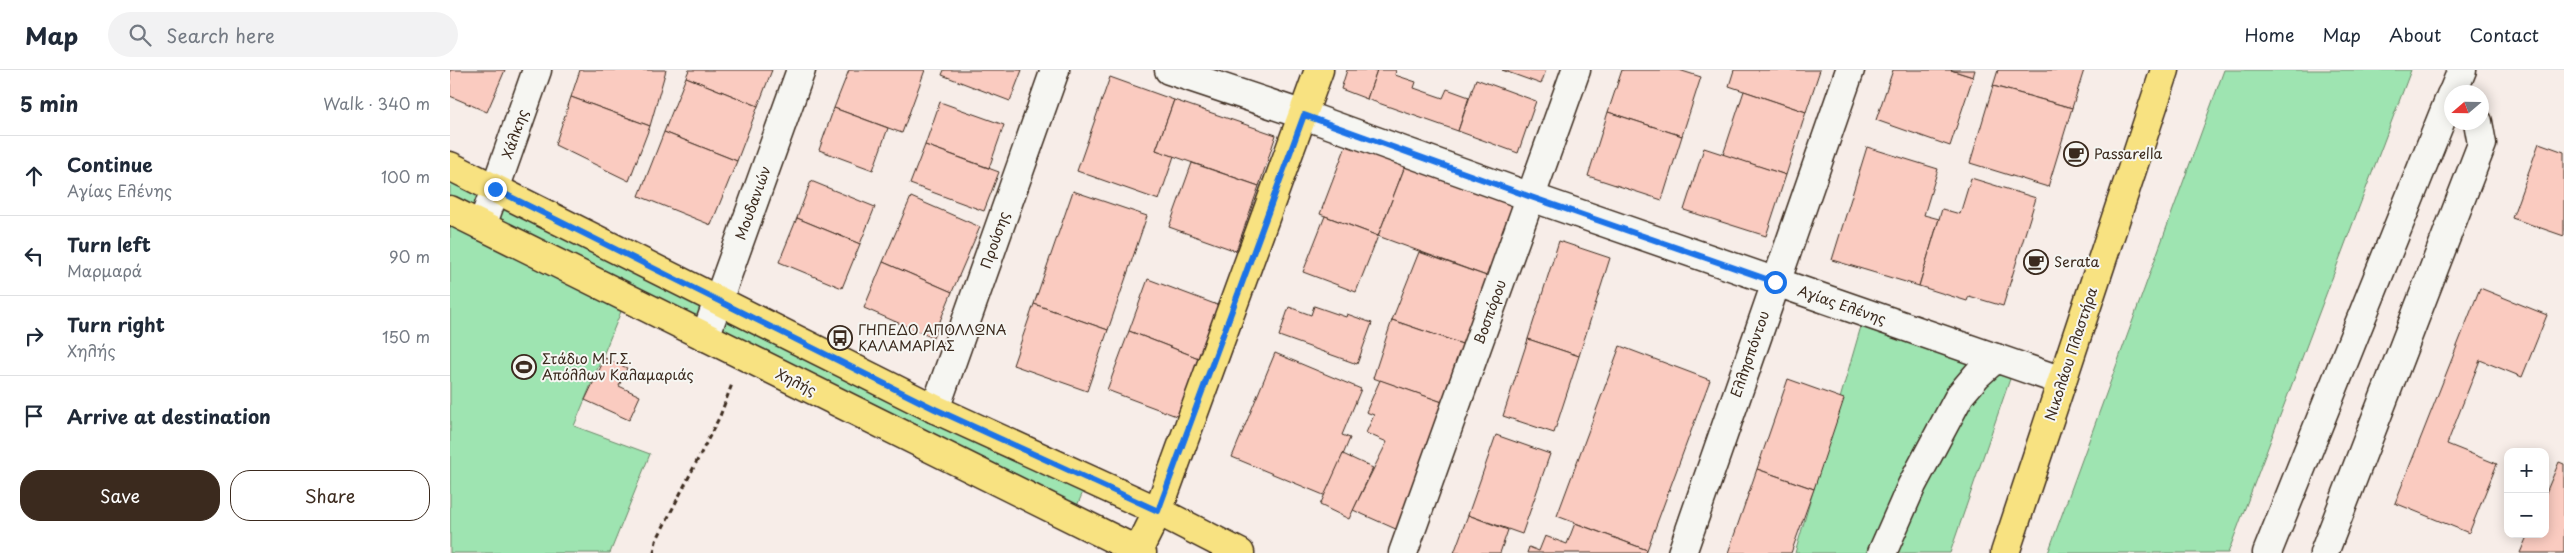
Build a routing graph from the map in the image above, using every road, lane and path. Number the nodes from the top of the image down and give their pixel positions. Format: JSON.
{"nodes":[{"id":1,"x":537,"y":70,"type":"edge"},
{"id":2,"x":801,"y":70,"type":"edge"},
{"id":3,"x":1055,"y":70,"type":"edge"},
{"id":4,"x":1169,"y":70,"type":"edge"},
{"id":5,"x":1319,"y":70,"type":"edge"},
{"id":6,"x":1576,"y":70,"type":"edge"},
{"id":7,"x":1850,"y":70,"type":"edge"},
{"id":8,"x":2166,"y":70,"type":"edge"},
{"id":9,"x":2462,"y":70,"type":"edge"},
{"id":10,"x":2456,"y":85,"type":"edge"},
{"id":11,"x":2467,"y":85,"type":"edge"},
{"id":12,"x":2444,"y":114,"type":"edge"},
{"id":13,"x":1304,"y":115,"type":"junction"},
{"id":14,"x":2479,"y":130,"type":"edge"},
{"id":15,"x":450,"y":166,"type":"edge"},
{"id":16,"x":495,"y":189,"type":"junction"},
{"id":17,"x":1531,"y":197,"type":"junction"},
{"id":18,"x":450,"y":210,"type":"edge"},
{"id":19,"x":482,"y":226,"type":"junction"},
{"id":20,"x":1775,"y":282,"type":"junction"},
{"id":21,"x":718,"y":299,"type":"junction"},
{"id":22,"x":704,"y":337,"type":"junction"},
{"id":23,"x":743,"y":356,"type":"junction"},
{"id":24,"x":1996,"y":358,"type":"junction"},
{"id":25,"x":2062,"y":381,"type":"junction"},
{"id":26,"x":935,"y":409,"type":"junction"},
{"id":27,"x":1158,"y":511,"type":"junction"},
{"id":28,"x":1139,"y":552,"type":"edge"},
{"id":29,"x":654,"y":553,"type":"edge"},
{"id":30,"x":1240,"y":553,"type":"edge"},
{"id":31,"x":1403,"y":553,"type":"edge"},
{"id":32,"x":1682,"y":553,"type":"edge"},
{"id":33,"x":1882,"y":553,"type":"edge"},
{"id":34,"x":2005,"y":553,"type":"edge"},
{"id":35,"x":2267,"y":553,"type":"edge"},
{"id":36,"x":2324,"y":553,"type":"edge"}],
"edges":[{"from":1,"to":16,"type":"street","name":"Χάλκης"},
{"from":2,"to":21,"type":"street","name":"Μουδανιών"},
{"from":3,"to":26,"type":"street","name":"Προύσης"},
{"from":4,"to":13,"type":"street","name":"Αγίας Ελένης"},
{"from":5,"to":13,"type":"main road"},
{"from":6,"to":17,"type":"street","name":"Βοσπόρου"},
{"from":7,"to":20,"type":"street","name":"Ελλησπόντου"},
{"from":8,"to":25,"type":"main road","name":"Νικολάου Πλαστήρα"},
{"from":9,"to":10,"type":"street"},
{"from":9,"to":11,"type":"street"},
{"from":12,"to":35,"type":"street"},
{"from":13,"to":17,"type":"street","name":"Αγίας Ελένης"},
{"from":13,"to":27,"type":"main road"},
{"from":14,"to":36,"type":"street"},
{"from":15,"to":16,"type":"main road"},
{"from":16,"to":19,"type":"street","name":"Χάλκης"},
{"from":16,"to":21,"type":"main road"},
{"from":17,"to":20,"type":"street","name":"Αγίας Ελένης"},
{"from":17,"to":31,"type":"street","name":"Βοσπόρου"},
{"from":18,"to":19,"type":"main road","name":"Χηλής"},
{"from":19,"to":22,"type":"main road","name":"Χηλής"},
{"from":20,"to":24,"type":"street","name":"Αγίας Ελένης"},
{"from":20,"to":32,"type":"street","name":"Ελλησπόντου"},
{"from":21,"to":22,"type":"street","name":"Μουδανιών"},
{"from":21,"to":26,"type":"main road"},
{"from":22,"to":23,"type":"main road","name":"Χηλής"},
{"from":23,"to":28,"type":"main road","name":"Χηλής"},
{"from":23,"to":29,"type":"path"},
{"from":24,"to":25,"type":"street","name":"Αγίας Ελένης"},
{"from":24,"to":33,"type":"street"},
{"from":25,"to":34,"type":"main road","name":"Νικολάου Πλαστήρα"},
{"from":26,"to":27,"type":"main road"},
{"from":27,"to":28,"type":"main road"},
{"from":27,"to":30,"type":"main road"}]}
